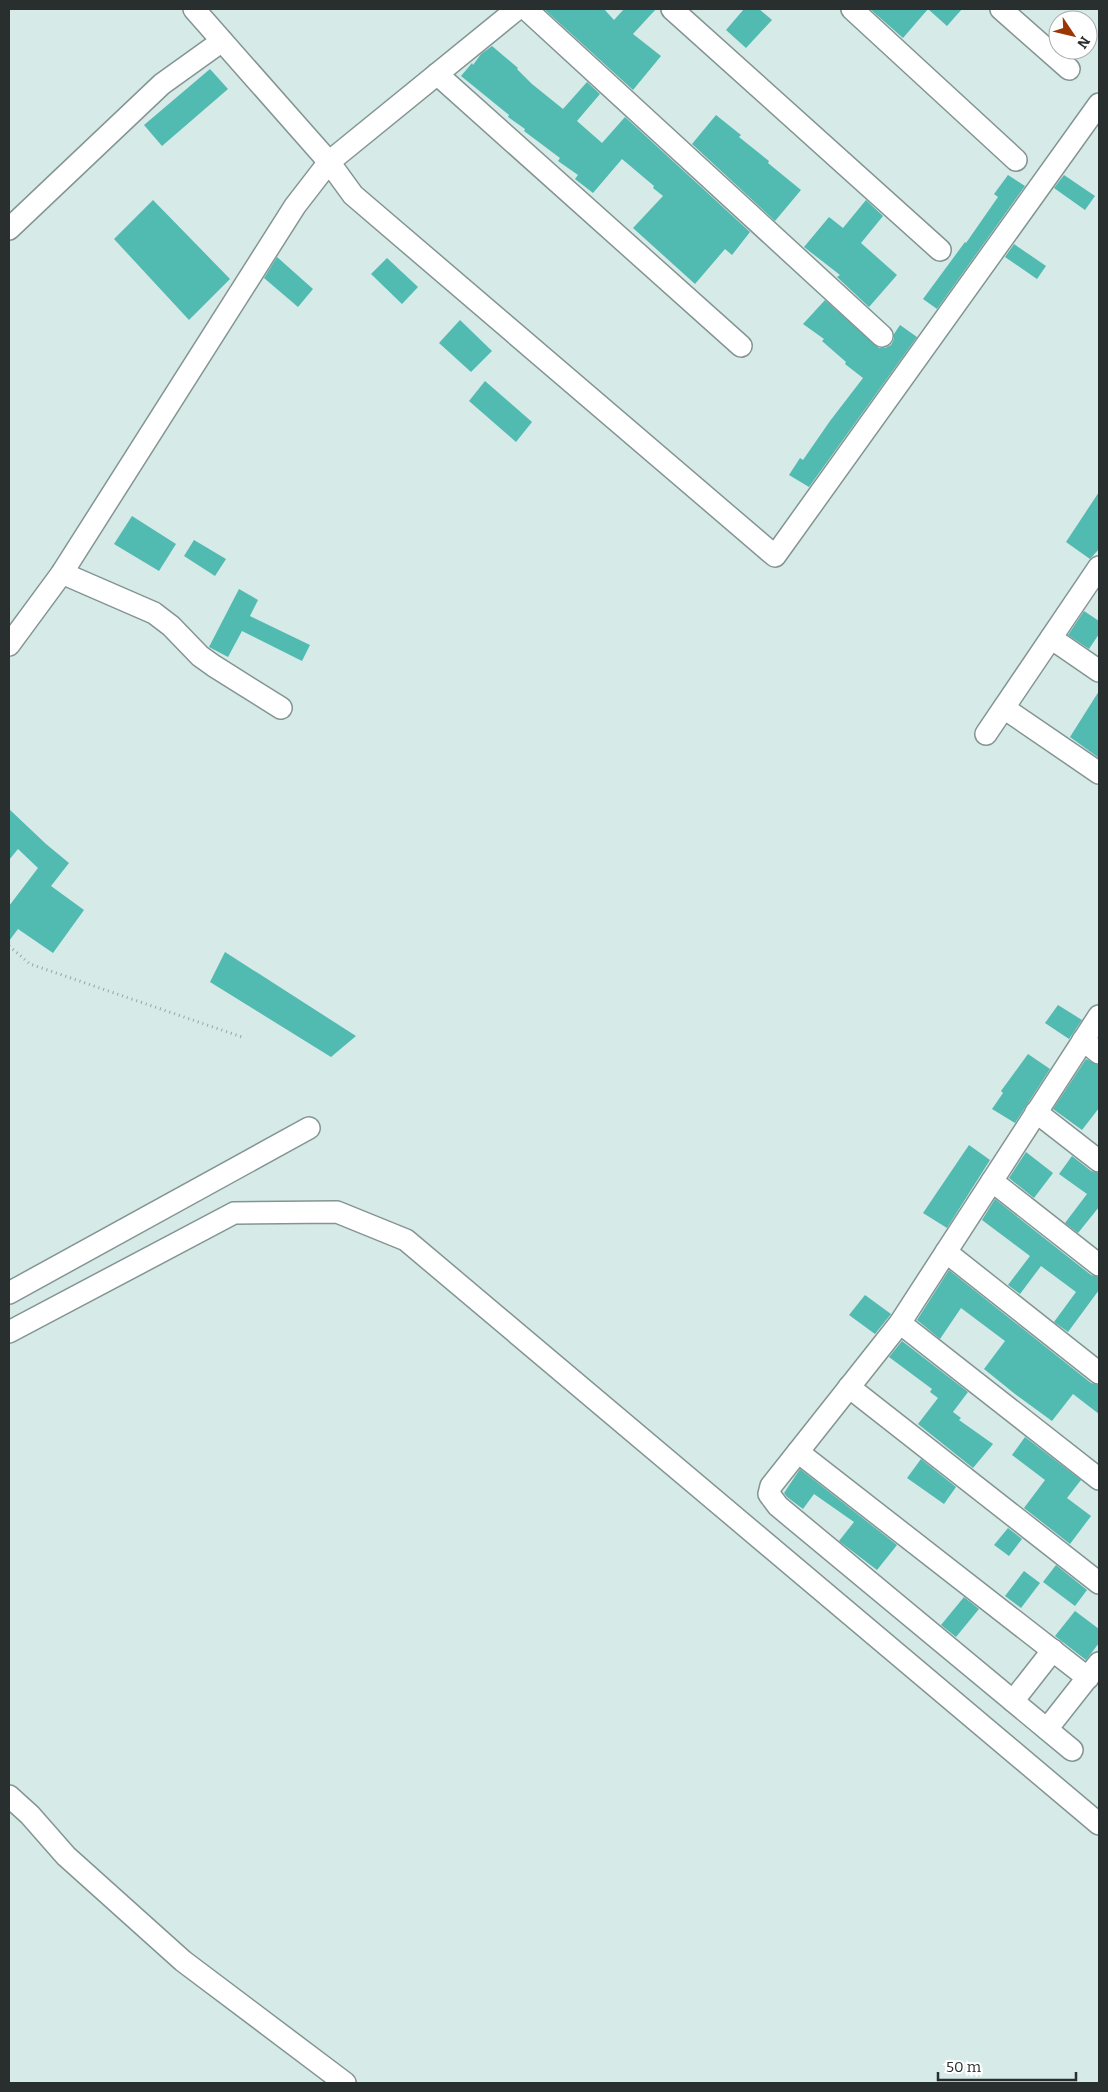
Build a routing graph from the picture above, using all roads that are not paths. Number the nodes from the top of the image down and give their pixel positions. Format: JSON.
{"nodes":[{"id":1,"x":194,"y":9,"type":"edge"},
{"id":2,"x":517,"y":9,"type":"edge"},
{"id":3,"x":526,"y":9,"type":"edge"},
{"id":4,"x":672,"y":9,"type":"edge"},
{"id":5,"x":852,"y":9,"type":"edge"},
{"id":6,"x":1001,"y":9,"type":"edge"},
{"id":7,"x":222,"y":41,"type":"junction"},
{"id":8,"x":1069,"y":69,"type":"dead end"},
{"id":9,"x":437,"y":74,"type":"junction"},
{"id":10,"x":1099,"y":104,"type":"edge"},
{"id":11,"x":1016,"y":160,"type":"dead end"},
{"id":12,"x":329,"y":162,"type":"junction"},
{"id":13,"x":9,"y":230,"type":"edge"},
{"id":14,"x":940,"y":250,"type":"dead end"},
{"id":15,"x":882,"y":336,"type":"dead end"},
{"id":16,"x":741,"y":346,"type":"dead end"},
{"id":17,"x":1098,"y":571,"type":"edge"},
{"id":18,"x":62,"y":573,"type":"junction"},
{"id":19,"x":1051,"y":638,"type":"junction"},
{"id":20,"x":9,"y":646,"type":"edge"},
{"id":21,"x":1099,"y":671,"type":"edge"},
{"id":22,"x":281,"y":708,"type":"dead end"},
{"id":23,"x":1004,"y":708,"type":"junction"},
{"id":24,"x":986,"y":734,"type":"dead end"},
{"id":25,"x":1099,"y":773,"type":"edge"},
{"id":26,"x":1099,"y":1016,"type":"edge"},
{"id":27,"x":1083,"y":1040,"type":"junction"},
{"id":28,"x":1099,"y":1053,"type":"edge"},
{"id":29,"x":1036,"y":1112,"type":"junction"},
{"id":30,"x":309,"y":1128,"type":"dead end"},
{"id":31,"x":1099,"y":1161,"type":"edge"},
{"id":32,"x":992,"y":1181,"type":"junction"},
{"id":33,"x":946,"y":1252,"type":"junction"},
{"id":34,"x":1099,"y":1265,"type":"edge"},
{"id":35,"x":9,"y":1293,"type":"edge"},
{"id":36,"x":900,"y":1323,"type":"junction"},
{"id":37,"x":9,"y":1332,"type":"edge"},
{"id":38,"x":1099,"y":1373,"type":"edge"},
{"id":39,"x":849,"y":1388,"type":"junction"},
{"id":40,"x":798,"y":1452,"type":"junction"},
{"id":41,"x":1098,"y":1477,"type":"edge"},
{"id":42,"x":1099,"y":1583,"type":"edge"},
{"id":43,"x":1053,"y":1650,"type":"junction"},
{"id":44,"x":1093,"y":1670,"type":"edge"},
{"id":45,"x":1013,"y":1701,"type":"junction"},
{"id":46,"x":1047,"y":1729,"type":"junction"},
{"id":47,"x":1072,"y":1750,"type":"dead end"},
{"id":48,"x":9,"y":1796,"type":"edge"},
{"id":49,"x":1099,"y":1824,"type":"edge"},
{"id":50,"x":345,"y":2083,"type":"edge"}],
"edges":[{"from":1,"to":7,"type":"street"},
{"from":2,"to":9,"type":"street"},
{"from":3,"to":15,"type":"street"},
{"from":4,"to":14,"type":"street"},
{"from":5,"to":11,"type":"street"},
{"from":6,"to":8,"type":"street"},
{"from":7,"to":12,"type":"street"},
{"from":7,"to":13,"type":"street"},
{"from":9,"to":12,"type":"street"},
{"from":9,"to":16,"type":"street"},
{"from":10,"to":12,"type":"street"},
{"from":12,"to":18,"type":"street"},
{"from":17,"to":19,"type":"street"},
{"from":18,"to":20,"type":"street"},
{"from":18,"to":22,"type":"street"},
{"from":19,"to":21,"type":"street"},
{"from":19,"to":23,"type":"street"},
{"from":23,"to":24,"type":"street"},
{"from":23,"to":25,"type":"street"},
{"from":26,"to":27,"type":"street"},
{"from":27,"to":28,"type":"street"},
{"from":27,"to":29,"type":"street"},
{"from":29,"to":31,"type":"street"},
{"from":29,"to":32,"type":"street"},
{"from":30,"to":35,"type":"street"},
{"from":32,"to":33,"type":"street"},
{"from":32,"to":34,"type":"street"},
{"from":33,"to":36,"type":"street"},
{"from":33,"to":38,"type":"street"},
{"from":36,"to":39,"type":"street"},
{"from":36,"to":41,"type":"street"},
{"from":37,"to":49,"type":"street"},
{"from":39,"to":40,"type":"street"},
{"from":39,"to":42,"type":"street"},
{"from":40,"to":43,"type":"street"},
{"from":40,"to":45,"type":"street"},
{"from":43,"to":44,"type":"street"},
{"from":43,"to":45,"type":"street"},
{"from":44,"to":46,"type":"street"},
{"from":45,"to":46,"type":"street"},
{"from":46,"to":47,"type":"street"},
{"from":48,"to":50,"type":"street"}]}
